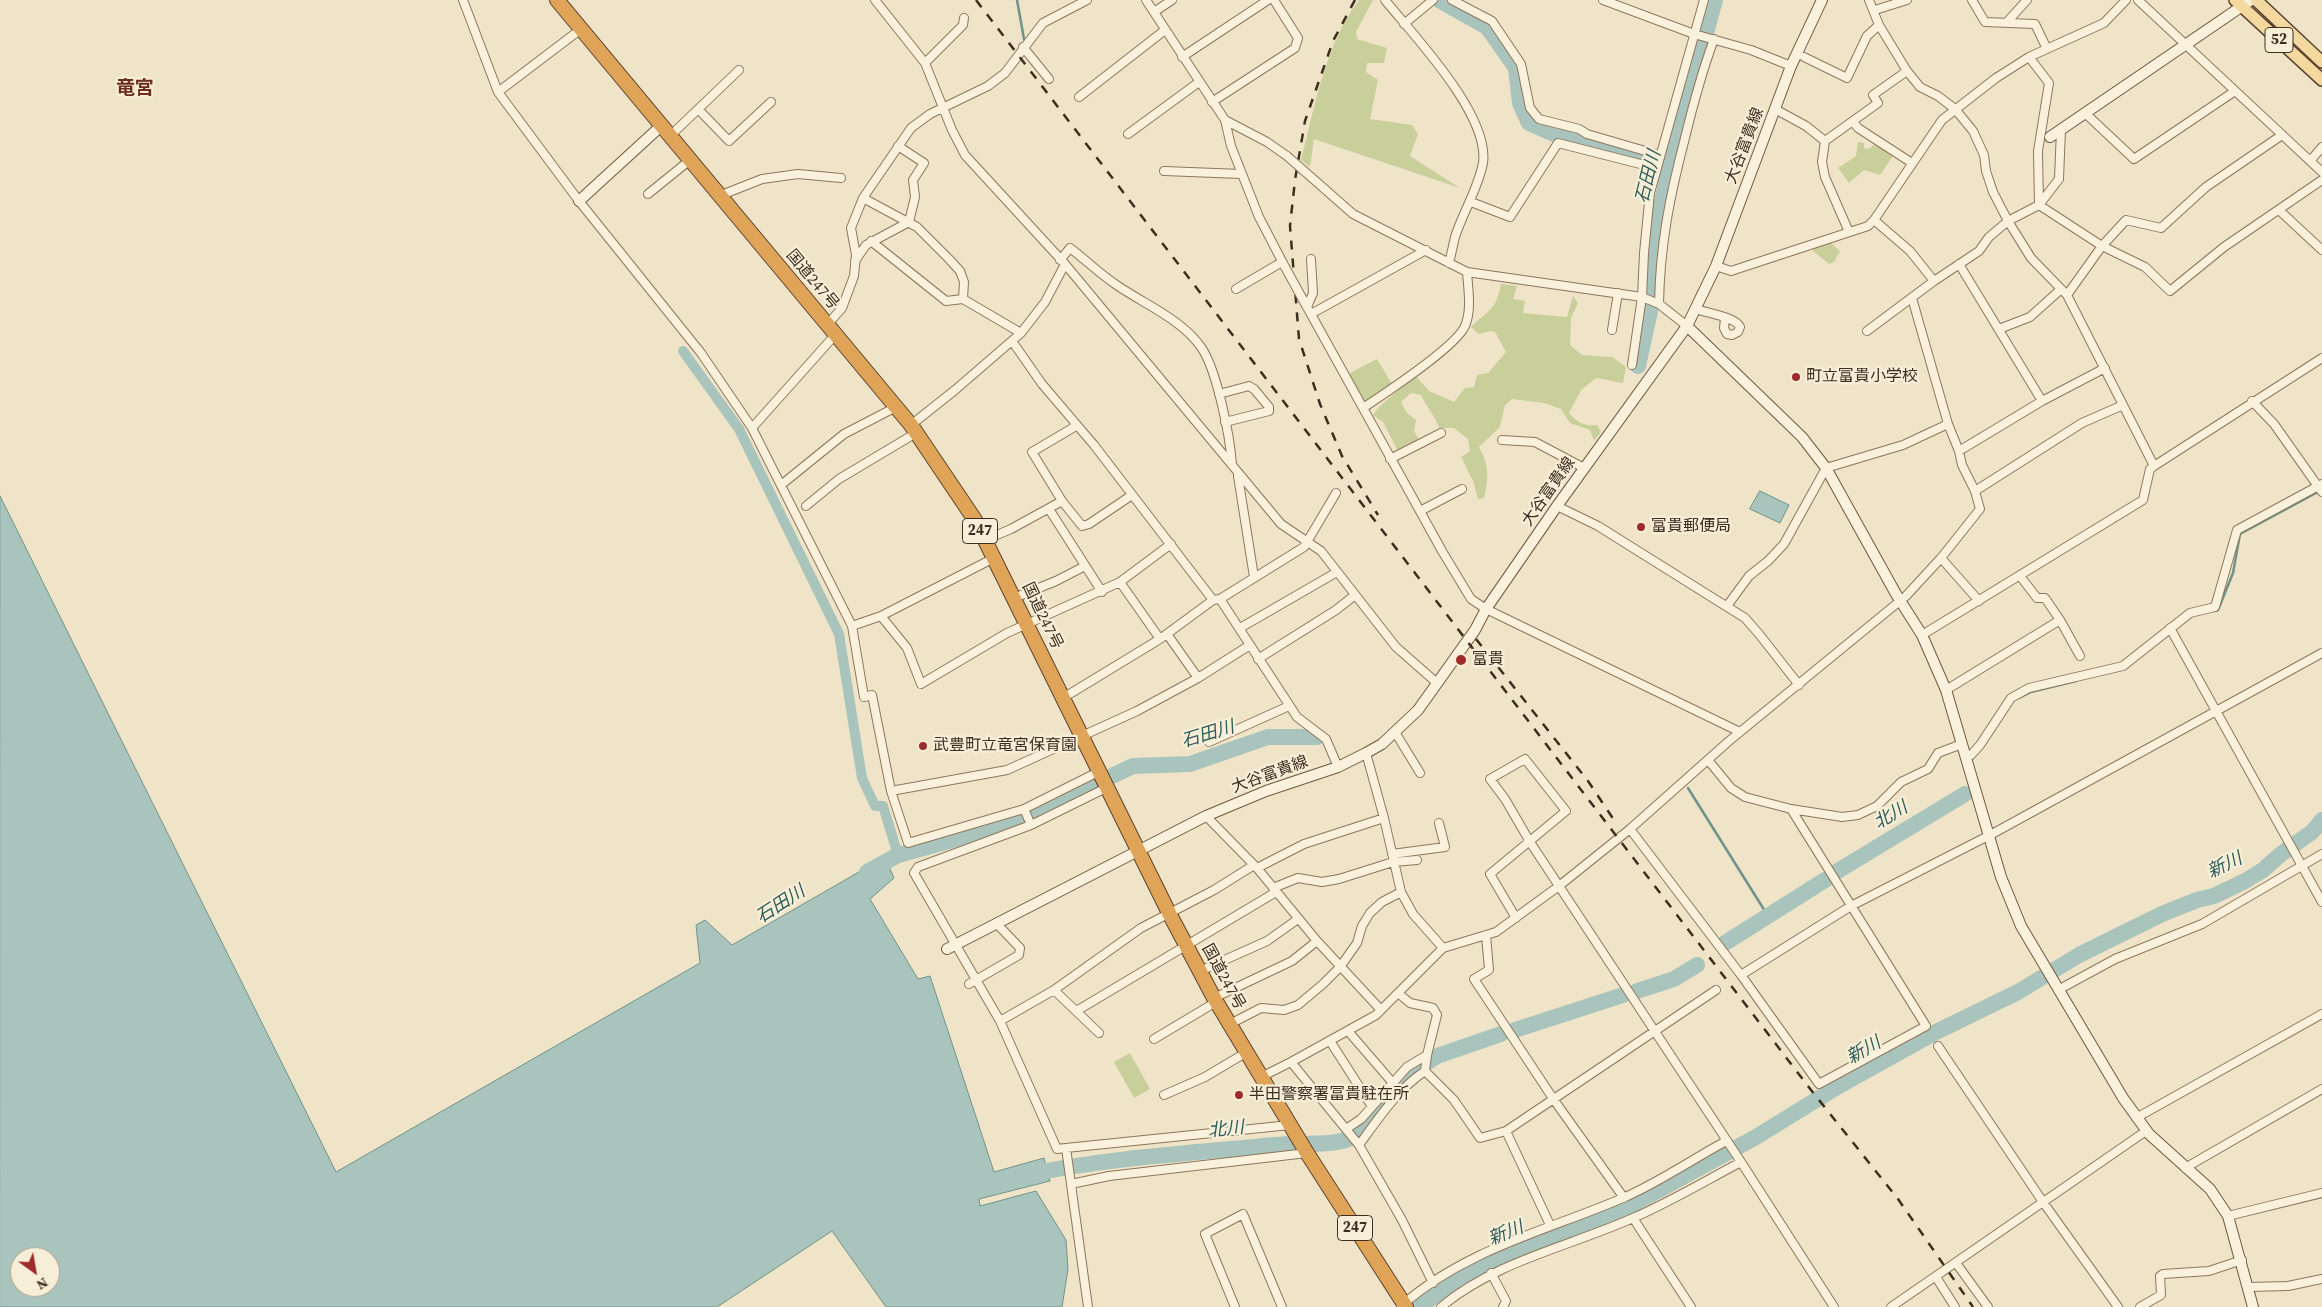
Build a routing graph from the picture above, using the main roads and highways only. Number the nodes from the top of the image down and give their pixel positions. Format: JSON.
{"nodes":[{"id":1,"x":557,"y":0,"type":"edge"},
{"id":2,"x":2256,"y":0,"type":"edge"},
{"id":3,"x":2243,"y":2,"type":"edge"},
{"id":4,"x":2322,"y":62,"type":"edge"},
{"id":5,"x":2322,"y":80,"type":"edge"},
{"id":6,"x":1404,"y":1306,"type":"edge"}],
"edges":[{"from":1,"to":6,"type":"highway","name":"国道247号","number":"247"},
{"from":2,"to":4,"type":"main road","number":"52"},
{"from":3,"to":5,"type":"main road","number":"52"}]}
